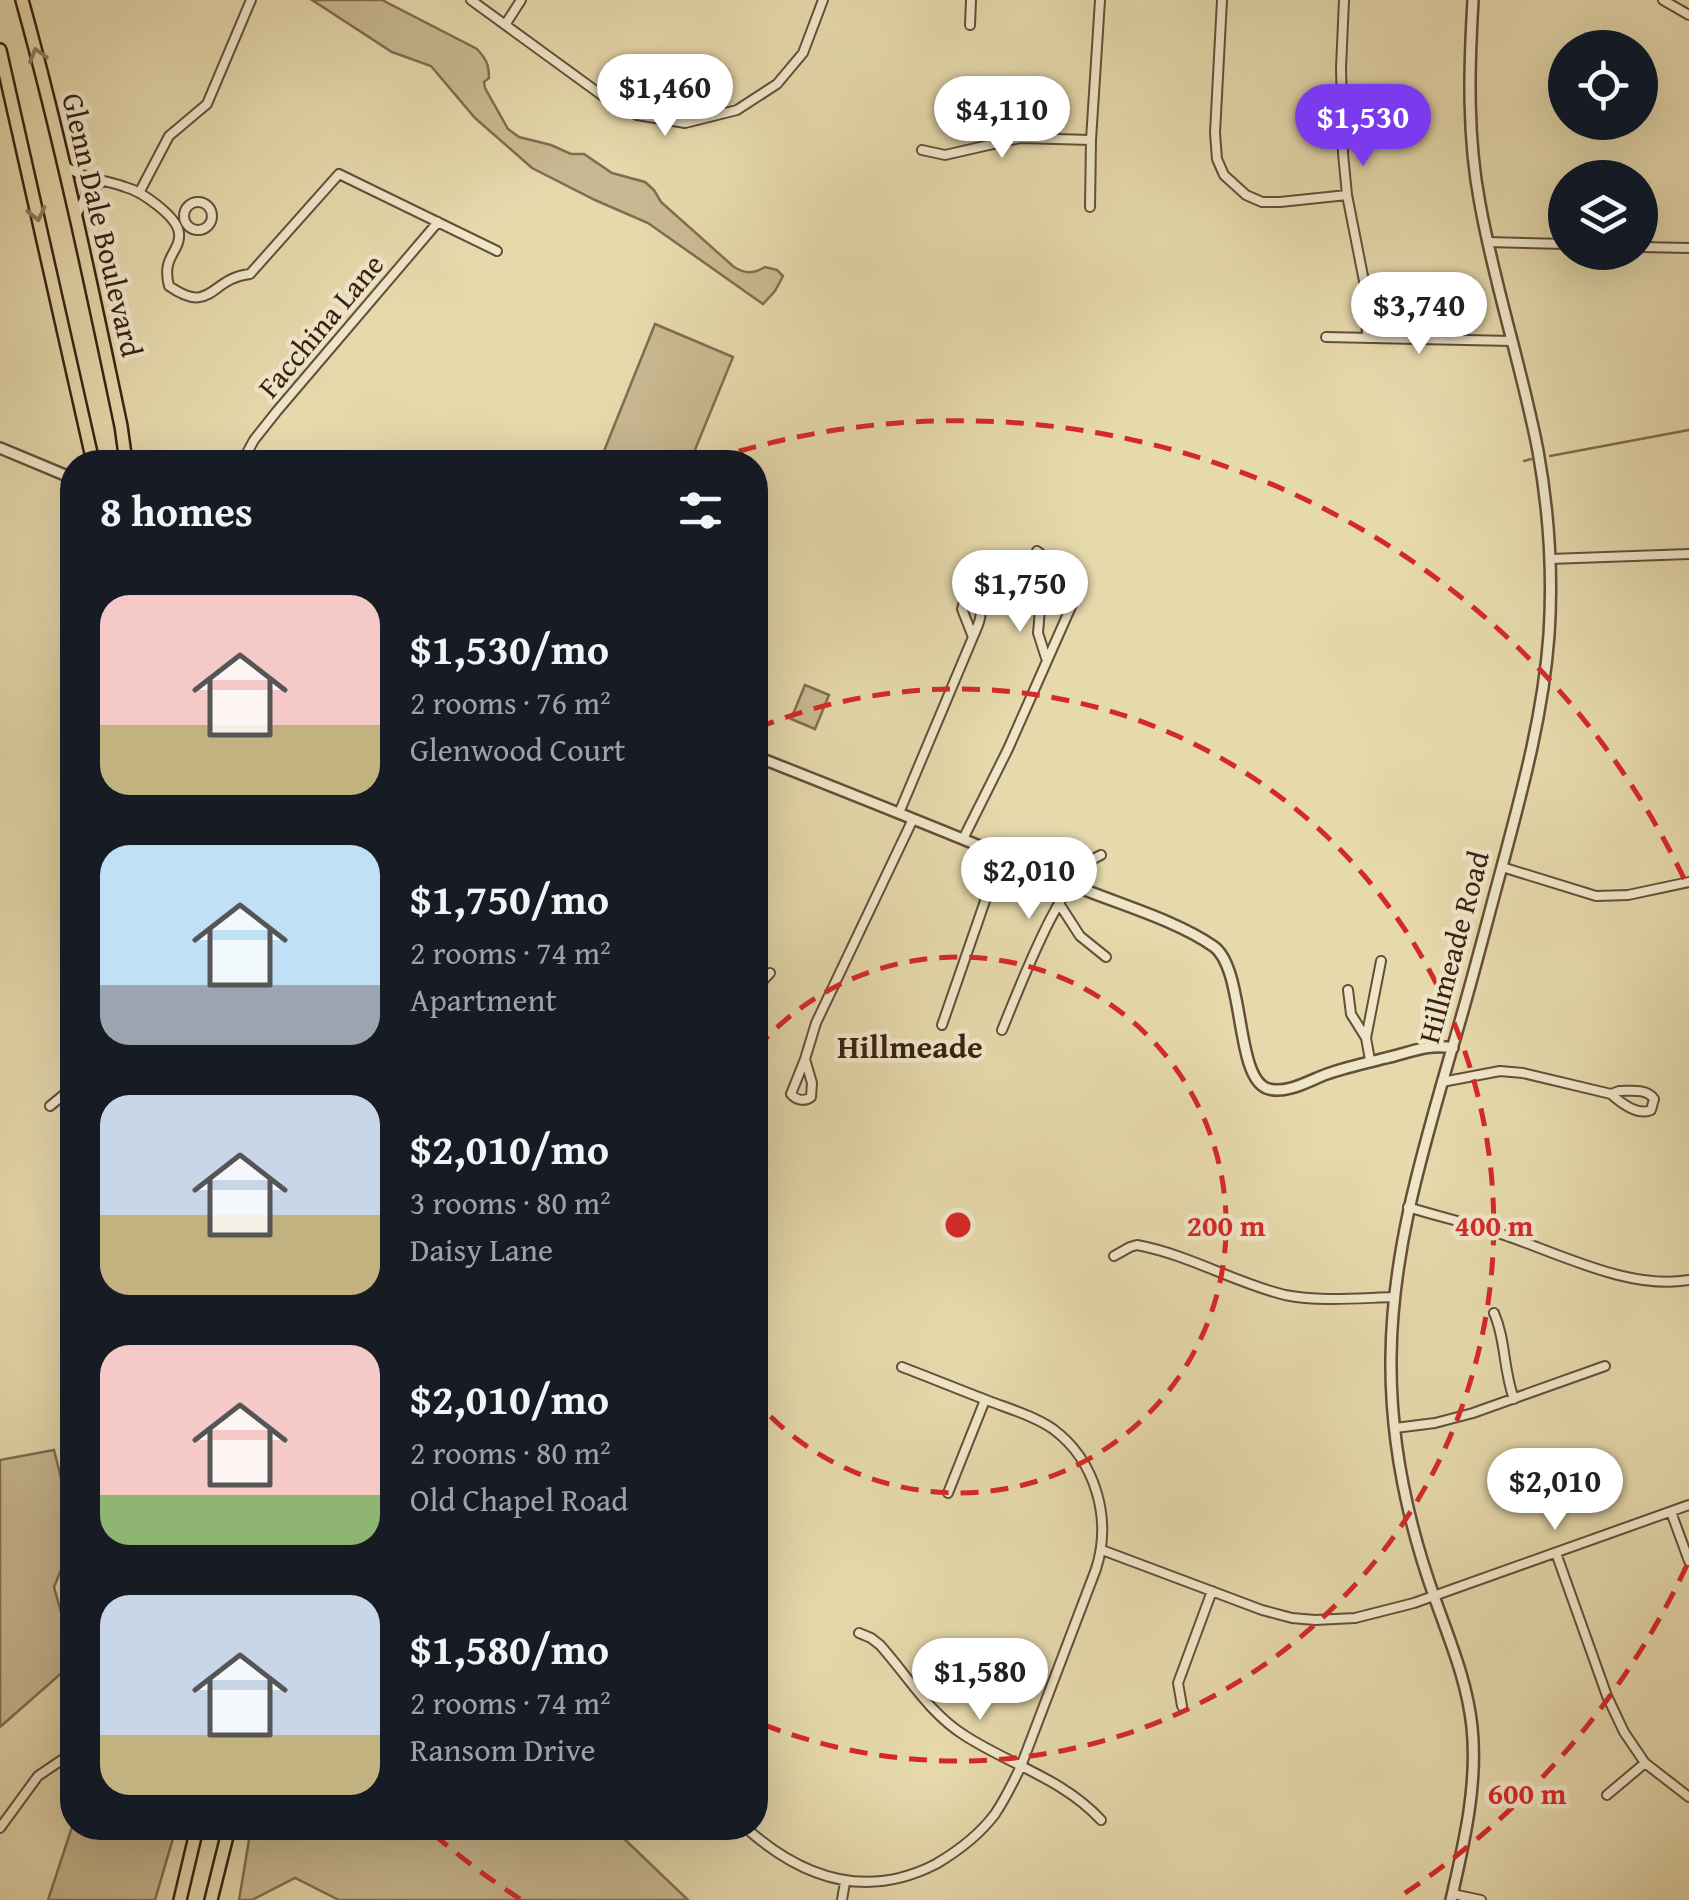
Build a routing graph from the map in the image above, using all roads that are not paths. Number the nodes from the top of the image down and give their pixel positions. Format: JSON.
{"nodes":[{"id":1,"x":22,"y":0,"type":"edge"},
{"id":2,"x":251,"y":0,"type":"edge"},
{"id":3,"x":471,"y":0,"type":"edge"},
{"id":4,"x":521,"y":0,"type":"edge"},
{"id":5,"x":823,"y":0,"type":"edge"},
{"id":6,"x":971,"y":0,"type":"edge"},
{"id":7,"x":1100,"y":0,"type":"edge"},
{"id":8,"x":1222,"y":0,"type":"edge"},
{"id":9,"x":1344,"y":0,"type":"edge"},
{"id":10,"x":1473,"y":0,"type":"edge"},
{"id":11,"x":1663,"y":0,"type":"edge"},
{"id":12,"x":1689,"y":15,"type":"edge"},
{"id":13,"x":505,"y":24,"type":"junction"},
{"id":14,"x":970,"y":25,"type":"dead end"},
{"id":15,"x":0,"y":50,"type":"edge"},
{"id":16,"x":1092,"y":140,"type":"junction"},
{"id":17,"x":922,"y":150,"type":"dead end"},
{"id":18,"x":65,"y":166,"type":"junction"},
{"id":19,"x":101,"y":182,"type":"junction"},
{"id":20,"x":139,"y":193,"type":"junction"},
{"id":21,"x":1347,"y":195,"type":"junction"},
{"id":22,"x":1090,"y":207,"type":"dead end"},
{"id":23,"x":76,"y":218,"type":"junction"},
{"id":24,"x":438,"y":222,"type":"junction"},
{"id":25,"x":1488,"y":242,"type":"junction"},
{"id":26,"x":1548,"y":244,"type":"edge"},
{"id":27,"x":1658,"y":247,"type":"edge"},
{"id":28,"x":1689,"y":248,"type":"edge"},
{"id":29,"x":497,"y":251,"type":"dead end"},
{"id":30,"x":1326,"y":337,"type":"dead end"},
{"id":31,"x":1367,"y":337,"type":"junction"},
{"id":32,"x":1512,"y":341,"type":"junction"},
{"id":33,"x":0,"y":448,"type":"edge"},
{"id":34,"x":90,"y":450,"type":"edge"},
{"id":35,"x":124,"y":450,"type":"edge"},
{"id":36,"x":250,"y":450,"type":"edge"},
{"id":37,"x":60,"y":473,"type":"edge"},
{"id":38,"x":1037,"y":550,"type":"dead end"},
{"id":39,"x":1689,"y":554,"type":"edge"},
{"id":40,"x":1550,"y":559,"type":"junction"},
{"id":41,"x":1040,"y":609,"type":"dead end"},
{"id":42,"x":1058,"y":632,"type":"junction"},
{"id":43,"x":1038,"y":633,"type":"junction"},
{"id":44,"x":972,"y":637,"type":"dead end"},
{"id":45,"x":1047,"y":660,"type":"junction"},
{"id":46,"x":768,"y":761,"type":"edge"},
{"id":47,"x":899,"y":813,"type":"junction"},
{"id":48,"x":913,"y":819,"type":"junction"},
{"id":49,"x":963,"y":839,"type":"junction"},
{"id":50,"x":1002,"y":854,"type":"junction"},
{"id":51,"x":1101,"y":855,"type":"dead end"},
{"id":52,"x":1502,"y":867,"type":"junction"},
{"id":53,"x":1689,"y":882,"type":"edge"},
{"id":54,"x":1072,"y":884,"type":"junction"},
{"id":55,"x":1060,"y":905,"type":"junction"},
{"id":56,"x":1106,"y":957,"type":"dead end"},
{"id":57,"x":1381,"y":961,"type":"dead end"},
{"id":58,"x":1348,"y":990,"type":"dead end"},
{"id":59,"x":942,"y":1024,"type":"dead end"},
{"id":60,"x":1002,"y":1030,"type":"dead end"},
{"id":61,"x":1366,"y":1038,"type":"junction"},
{"id":62,"x":1453,"y":1048,"type":"junction"},
{"id":63,"x":805,"y":1059,"type":"junction"},
{"id":64,"x":1370,"y":1060,"type":"junction"},
{"id":65,"x":1442,"y":1082,"type":"junction"},
{"id":66,"x":1611,"y":1094,"type":"junction"},
{"id":67,"x":60,"y":1098,"type":"edge"},
{"id":68,"x":50,"y":1106,"type":"dead end"},
{"id":69,"x":1408,"y":1207,"type":"junction"},
{"id":70,"x":1114,"y":1256,"type":"dead end"},
{"id":71,"x":1688,"y":1281,"type":"edge"},
{"id":72,"x":1394,"y":1297,"type":"junction"},
{"id":73,"x":1494,"y":1312,"type":"dead end"},
{"id":74,"x":1605,"y":1366,"type":"dead end"},
{"id":75,"x":902,"y":1367,"type":"dead end"},
{"id":76,"x":1514,"y":1398,"type":"junction"},
{"id":77,"x":986,"y":1400,"type":"junction"},
{"id":78,"x":1395,"y":1428,"type":"junction"},
{"id":79,"x":948,"y":1493,"type":"dead end"},
{"id":80,"x":1689,"y":1505,"type":"edge"},
{"id":81,"x":1671,"y":1512,"type":"junction"},
{"id":82,"x":1102,"y":1550,"type":"junction"},
{"id":83,"x":1556,"y":1553,"type":"junction"},
{"id":84,"x":1689,"y":1561,"type":"edge"},
{"id":85,"x":1212,"y":1591,"type":"junction"},
{"id":86,"x":1434,"y":1596,"type":"junction"},
{"id":87,"x":859,"y":1633,"type":"dead end"},
{"id":88,"x":1182,"y":1706,"type":"dead end"},
{"id":89,"x":60,"y":1761,"type":"edge"},
{"id":90,"x":1644,"y":1764,"type":"junction"},
{"id":91,"x":1021,"y":1766,"type":"junction"},
{"id":92,"x":1607,"y":1795,"type":"dead end"},
{"id":93,"x":1689,"y":1798,"type":"edge"},
{"id":94,"x":1101,"y":1820,"type":"dead end"},
{"id":95,"x":0,"y":1828,"type":"edge"},
{"id":96,"x":194,"y":1840,"type":"edge"},
{"id":97,"x":227,"y":1840,"type":"edge"},
{"id":98,"x":760,"y":1840,"type":"edge"},
{"id":99,"x":845,"y":1882,"type":"junction"},
{"id":100,"x":1452,"y":1897,"type":"edge"},
{"id":101,"x":180,"y":1900,"type":"edge"},
{"id":102,"x":211,"y":1900,"type":"edge"},
{"id":103,"x":842,"y":1900,"type":"edge"},
{"id":104,"x":1481,"y":1900,"type":"edge"}],
"edges":[{"from":18,"to":1,"type":"main road","name":"Glenn Dale Boulevard","one_way":true},
{"from":2,"to":20,"type":"street"},
{"from":3,"to":13,"type":"street"},
{"from":4,"to":13,"type":"street"},
{"from":5,"to":13,"type":"street"},
{"from":6,"to":14,"type":"street"},
{"from":7,"to":16,"type":"street"},
{"from":8,"to":21,"type":"street"},
{"from":9,"to":21,"type":"street"},
{"from":10,"to":25,"type":"street","name":"Hillmeade Road"},
{"from":11,"to":12,"type":"street"},
{"from":15,"to":34,"type":"main road","name":"Glenn Dale Boulevard","one_way":true},
{"from":16,"to":17,"type":"street"},
{"from":16,"to":22,"type":"street"},
{"from":18,"to":19,"type":"street"},
{"from":18,"to":23,"type":"main road","name":"Glenn Dale Boulevard"},
{"from":19,"to":20,"type":"street"},
{"from":19,"to":23,"type":"street"},
{"from":20,"to":24,"type":"street"},
{"from":21,"to":31,"type":"street"},
{"from":23,"to":35,"type":"main road","name":"Glenn Dale Boulevard"},
{"from":24,"to":29,"type":"street"},
{"from":24,"to":36,"type":"street","name":"Facchina Lane"},
{"from":25,"to":26,"type":"street"},
{"from":25,"to":32,"type":"street","name":"Hillmeade Road"},
{"from":27,"to":28,"type":"street"},
{"from":30,"to":31,"type":"street"},
{"from":31,"to":32,"type":"street"},
{"from":32,"to":40,"type":"street","name":"Hillmeade Road"},
{"from":33,"to":37,"type":"street"},
{"from":38,"to":42,"type":"street"},
{"from":39,"to":40,"type":"street"},
{"from":40,"to":52,"type":"street","name":"Hillmeade Road"},
{"from":41,"to":43,"type":"street"},
{"from":42,"to":43,"type":"street"},
{"from":42,"to":45,"type":"street"},
{"from":43,"to":45,"type":"street"},
{"from":44,"to":47,"type":"street"},
{"from":45,"to":49,"type":"street"},
{"from":46,"to":47,"type":"street"},
{"from":47,"to":48,"type":"street"},
{"from":48,"to":49,"type":"street"},
{"from":48,"to":63,"type":"street"},
{"from":49,"to":50,"type":"street"},
{"from":50,"to":54,"type":"street"},
{"from":50,"to":59,"type":"street"},
{"from":51,"to":54,"type":"street"},
{"from":52,"to":53,"type":"street"},
{"from":52,"to":62,"type":"street","name":"Hillmeade Road"},
{"from":54,"to":55,"type":"street"},
{"from":54,"to":64,"type":"street"},
{"from":55,"to":56,"type":"street"},
{"from":55,"to":60,"type":"street"},
{"from":57,"to":61,"type":"street"},
{"from":58,"to":61,"type":"street"},
{"from":61,"to":64,"type":"street"},
{"from":62,"to":64,"type":"street"},
{"from":62,"to":65,"type":"street","name":"Hillmeade Road"},
{"from":63,"to":63,"type":"street"},
{"from":65,"to":66,"type":"street"},
{"from":65,"to":69,"type":"street","name":"Hillmeade Road"},
{"from":66,"to":66,"type":"street"},
{"from":67,"to":68,"type":"street"},
{"from":69,"to":71,"type":"street"},
{"from":69,"to":72,"type":"street","name":"Hillmeade Road"},
{"from":70,"to":72,"type":"street"},
{"from":72,"to":78,"type":"street","name":"Hillmeade Road"},
{"from":73,"to":76,"type":"street"},
{"from":74,"to":76,"type":"street"},
{"from":75,"to":77,"type":"street"},
{"from":76,"to":78,"type":"street"},
{"from":77,"to":79,"type":"street"},
{"from":77,"to":82,"type":"street"},
{"from":78,"to":86,"type":"street","name":"Hillmeade Road"},
{"from":80,"to":81,"type":"street"},
{"from":81,"to":83,"type":"street"},
{"from":81,"to":84,"type":"street"},
{"from":82,"to":85,"type":"street"},
{"from":82,"to":91,"type":"street"},
{"from":83,"to":86,"type":"street"},
{"from":83,"to":90,"type":"street"},
{"from":85,"to":86,"type":"street"},
{"from":85,"to":88,"type":"street"},
{"from":86,"to":100,"type":"street","name":"Hillmeade Road"},
{"from":87,"to":91,"type":"street"},
{"from":89,"to":95,"type":"street"},
{"from":90,"to":92,"type":"street"},
{"from":90,"to":93,"type":"street"},
{"from":91,"to":94,"type":"street"},
{"from":91,"to":99,"type":"street"},
{"from":96,"to":101,"type":"main road"},
{"from":97,"to":102,"type":"main road"},
{"from":98,"to":99,"type":"street"},
{"from":99,"to":103,"type":"street"},
{"from":100,"to":104,"type":"street"}]}
